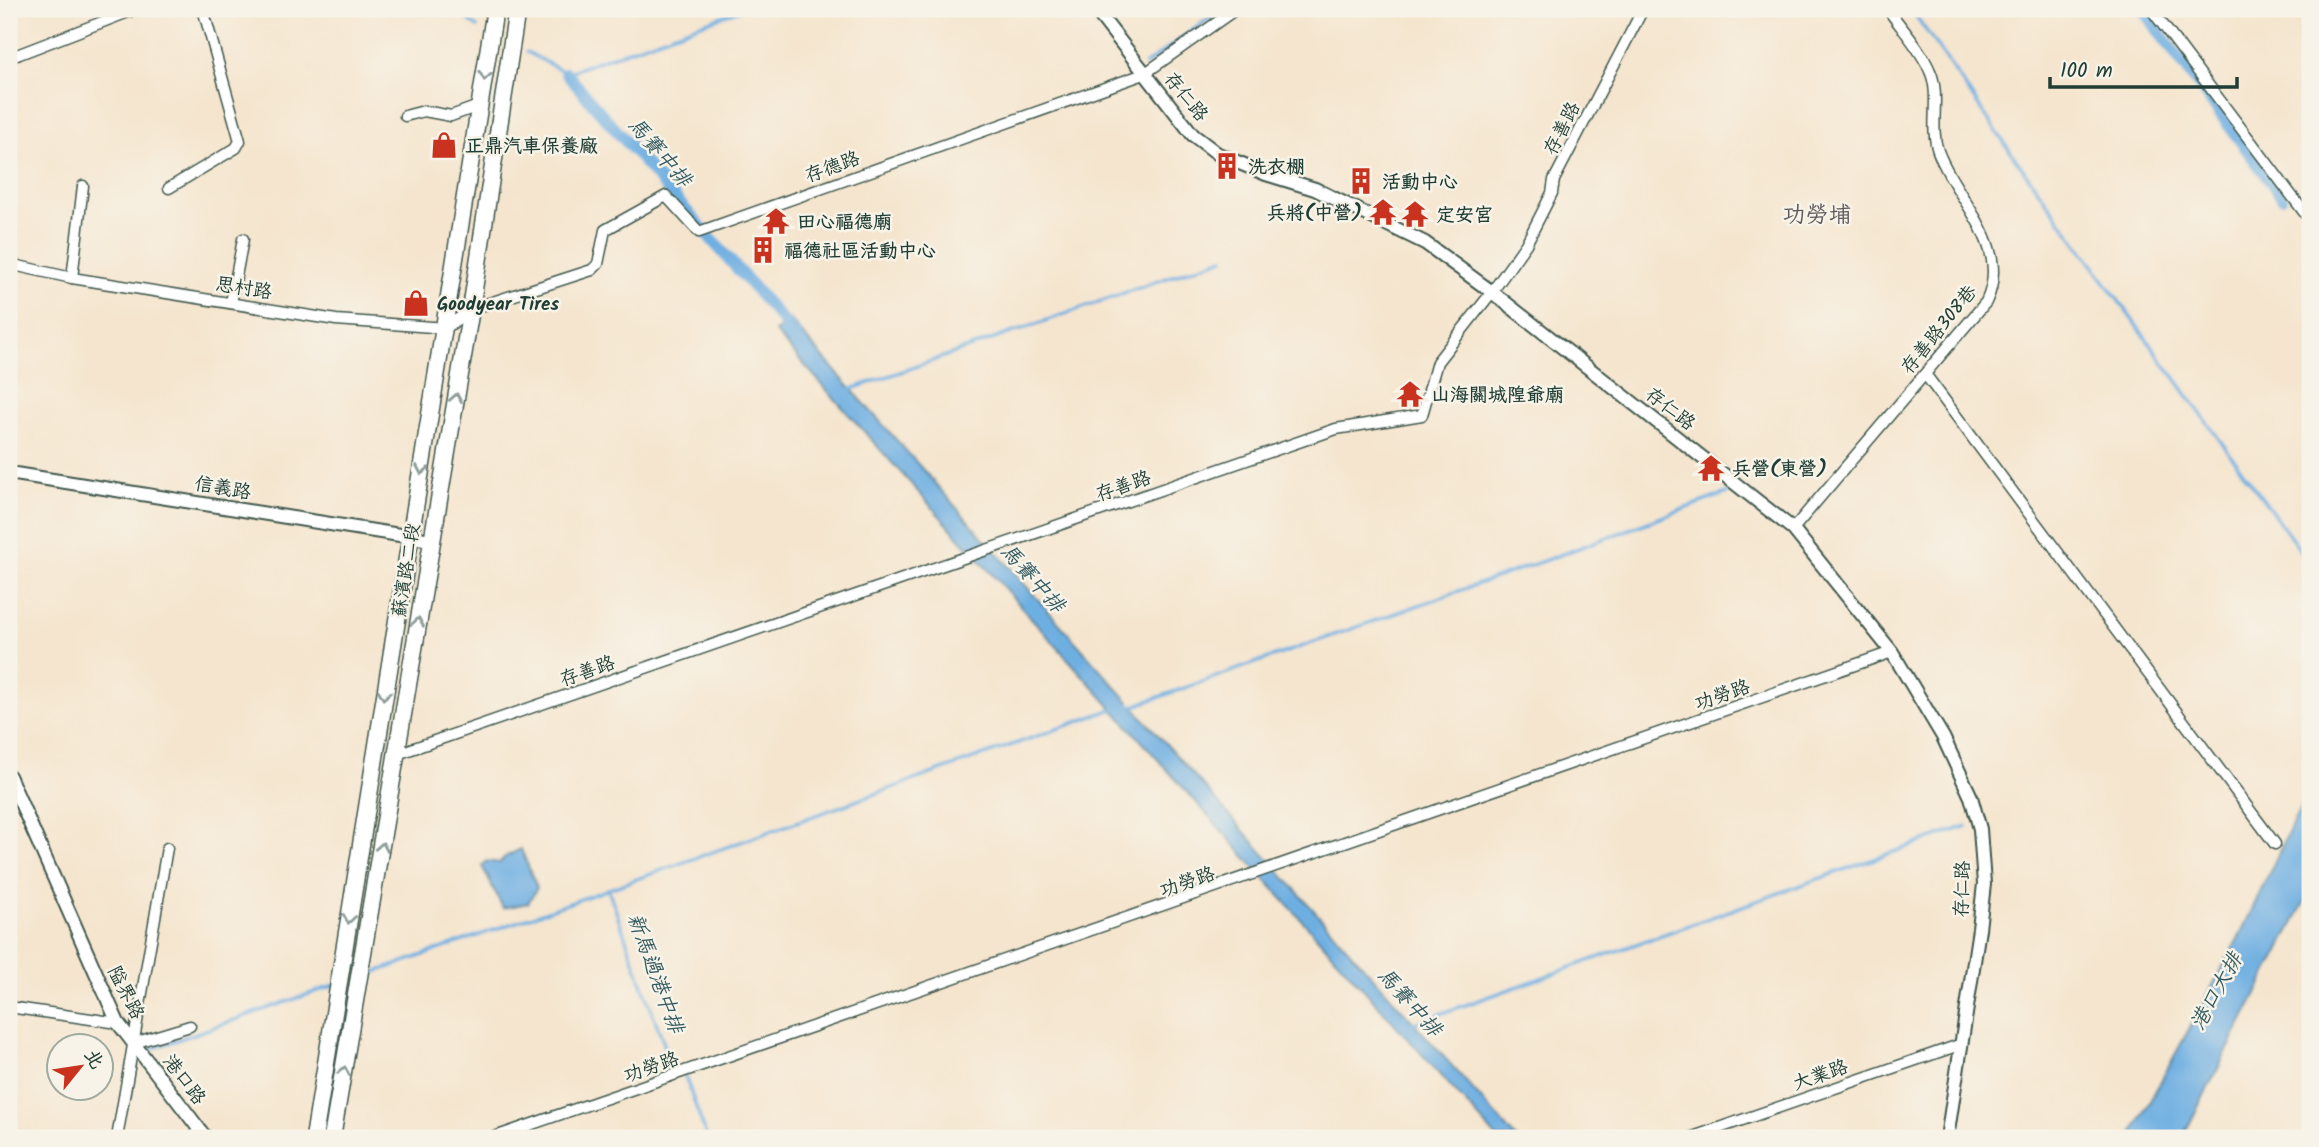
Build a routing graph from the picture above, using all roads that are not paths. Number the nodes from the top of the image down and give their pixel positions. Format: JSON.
{"nodes":[{"id":1,"x":136,"y":9,"type":"edge"},
{"id":2,"x":203,"y":9,"type":"edge"},
{"id":3,"x":495,"y":9,"type":"edge"},
{"id":4,"x":517,"y":9,"type":"edge"},
{"id":5,"x":1095,"y":9,"type":"edge"},
{"id":6,"x":1236,"y":9,"type":"edge"},
{"id":7,"x":1888,"y":9,"type":"edge"},
{"id":8,"x":2151,"y":9,"type":"edge"},
{"id":9,"x":1639,"y":10,"type":"edge"},
{"id":10,"x":9,"y":58,"type":"edge"},
{"id":11,"x":1144,"y":74,"type":"junction"},
{"id":12,"x":481,"y":105,"type":"junction"},
{"id":13,"x":405,"y":116,"type":"dead end"},
{"id":14,"x":83,"y":186,"type":"dead end"},
{"id":15,"x":169,"y":188,"type":"dead end"},
{"id":16,"x":2310,"y":220,"type":"edge"},
{"id":17,"x":243,"y":239,"type":"dead end"},
{"id":18,"x":9,"y":264,"type":"edge"},
{"id":19,"x":72,"y":278,"type":"junction"},
{"id":20,"x":1492,"y":292,"type":"junction"},
{"id":21,"x":231,"y":303,"type":"junction"},
{"id":22,"x":471,"y":309,"type":"junction"},
{"id":23,"x":446,"y":328,"type":"junction"},
{"id":24,"x":1925,"y":373,"type":"junction"},
{"id":25,"x":9,"y":473,"type":"edge"},
{"id":26,"x":1793,"y":529,"type":"junction"},
{"id":27,"x":410,"y":537,"type":"junction"},
{"id":28,"x":431,"y":541,"type":"junction"},
{"id":29,"x":1892,"y":652,"type":"junction"},
{"id":30,"x":397,"y":754,"type":"junction"},
{"id":31,"x":9,"y":776,"type":"edge"},
{"id":32,"x":2275,"y":844,"type":"dead end"},
{"id":33,"x":167,"y":848,"type":"dead end"},
{"id":34,"x":9,"y":1007,"type":"edge"},
{"id":35,"x":118,"y":1023,"type":"junction"},
{"id":36,"x":190,"y":1026,"type":"dead end"},
{"id":37,"x":134,"y":1043,"type":"junction"},
{"id":38,"x":1962,"y":1044,"type":"junction"},
{"id":39,"x":117,"y":1138,"type":"edge"},
{"id":40,"x":206,"y":1138,"type":"edge"},
{"id":41,"x":314,"y":1138,"type":"edge"},
{"id":42,"x":332,"y":1138,"type":"edge"},
{"id":43,"x":492,"y":1138,"type":"edge"},
{"id":44,"x":1689,"y":1138,"type":"edge"},
{"id":45,"x":1947,"y":1138,"type":"edge"}],
"edges":[{"from":1,"to":10,"type":"street"},
{"from":2,"to":15,"type":"street"},
{"from":3,"to":12,"type":"main road","name":"蘇濱路二段","one_way":true},
{"from":4,"to":22,"type":"main road","name":"蘇濱路二段"},
{"from":5,"to":11,"type":"street","name":"存仁路"},
{"from":6,"to":11,"type":"street","name":"存德路"},
{"from":7,"to":24,"type":"street","name":"存善路308巷"},
{"from":8,"to":16,"type":"street"},
{"from":9,"to":20,"type":"street","name":"存善路"},
{"from":11,"to":20,"type":"street","name":"存仁路"},
{"from":11,"to":22,"type":"street","name":"存德路"},
{"from":12,"to":13,"type":"street"},
{"from":12,"to":23,"type":"main road","name":"蘇濱路二段"},
{"from":14,"to":19,"type":"street"},
{"from":17,"to":21,"type":"street"},
{"from":18,"to":19,"type":"street","name":"思村路"},
{"from":19,"to":21,"type":"street","name":"思村路"},
{"from":20,"to":26,"type":"street","name":"存仁路"},
{"from":20,"to":30,"type":"street","name":"存善路"},
{"from":21,"to":23,"type":"street","name":"思村路"},
{"from":22,"to":23,"type":"street"},
{"from":28,"to":22,"type":"main road","name":"蘇濱路二段","one_way":true},
{"from":23,"to":27,"type":"main road","name":"蘇濱路二段","one_way":true},
{"from":24,"to":26,"type":"street","name":"存善路308巷"},
{"from":24,"to":32,"type":"street"},
{"from":25,"to":27,"type":"street","name":"信義路"},
{"from":26,"to":29,"type":"street","name":"存仁路"},
{"from":27,"to":28,"type":"street","name":"信義路"},
{"from":27,"to":41,"type":"main road","name":"蘇濱路二段","one_way":true},
{"from":30,"to":28,"type":"main road","name":"蘇濱路二段","one_way":true},
{"from":29,"to":38,"type":"street","name":"存仁路"},
{"from":29,"to":43,"type":"street","name":"功勞路"},
{"from":42,"to":30,"type":"main road","name":"蘇濱路二段","one_way":true},
{"from":31,"to":35,"type":"street","name":"隘界路"},
{"from":33,"to":37,"type":"street","name":"隘界路"},
{"from":34,"to":35,"type":"street"},
{"from":35,"to":37,"type":"street","name":"隘界路"},
{"from":36,"to":37,"type":"street"},
{"from":37,"to":39,"type":"street"},
{"from":37,"to":40,"type":"street","name":"港口路"},
{"from":38,"to":44,"type":"street","name":"大業路"},
{"from":38,"to":45,"type":"street","name":"存仁路"}]}
